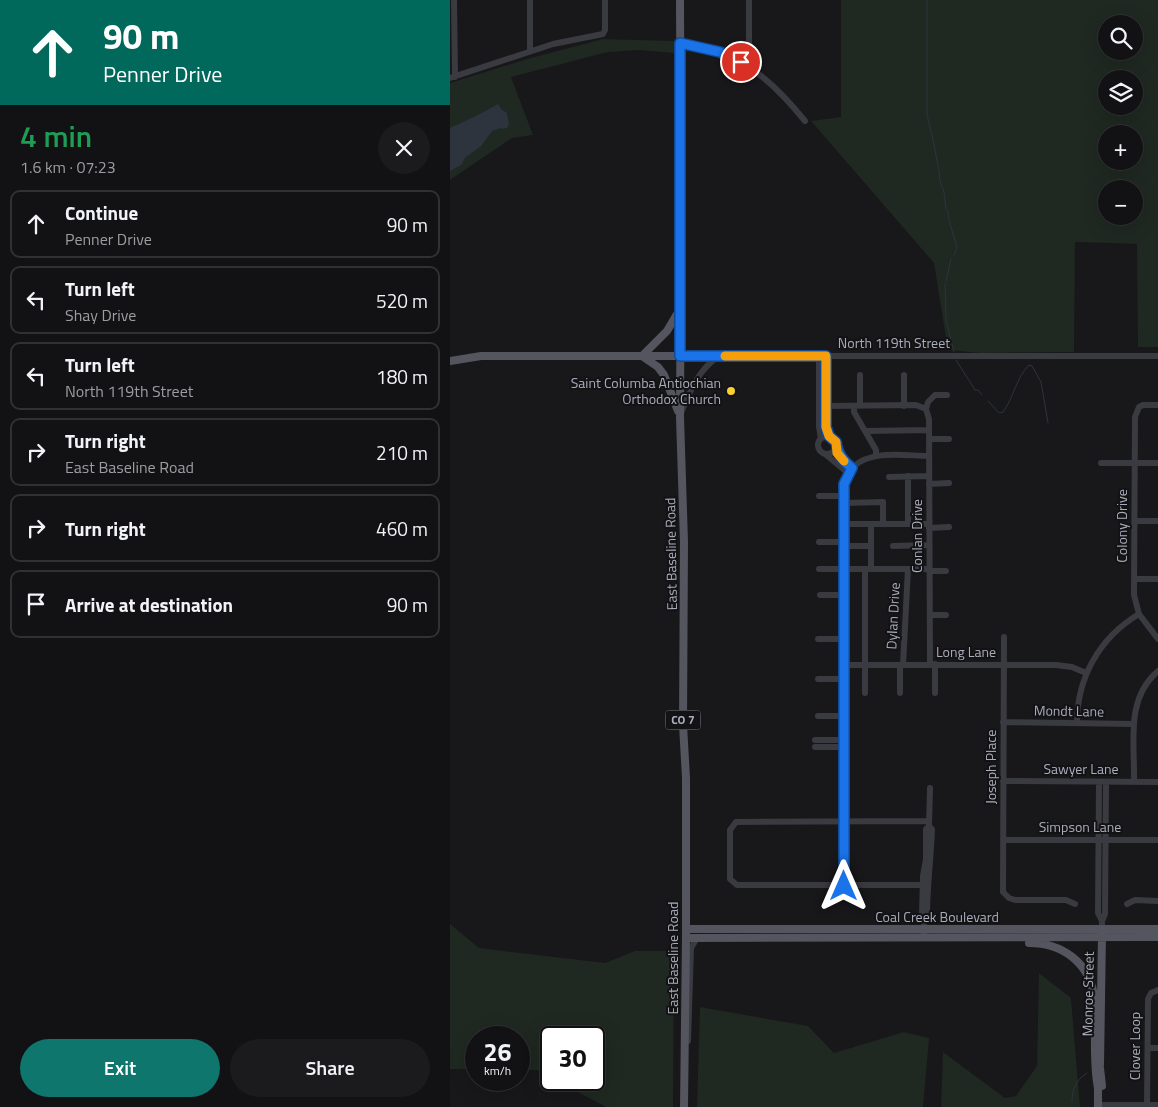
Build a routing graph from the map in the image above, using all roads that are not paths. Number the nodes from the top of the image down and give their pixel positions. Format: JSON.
{"nodes":[{"id":1,"x":454,"y":0,"type":"edge"},
{"id":2,"x":530,"y":0,"type":"edge"},
{"id":3,"x":605,"y":0,"type":"edge"},
{"id":4,"x":680,"y":0,"type":"edge"},
{"id":5,"x":749,"y":0,"type":"edge"},
{"id":6,"x":680,"y":43,"type":"junction"},
{"id":7,"x":530,"y":51,"type":"junction"},
{"id":8,"x":749,"y":67,"type":"junction"},
{"id":9,"x":452,"y":78,"type":"edge"},
{"id":10,"x":804,"y":121,"type":"dead end"},
{"id":11,"x":681,"y":307,"type":"junction"},
{"id":12,"x":642,"y":356,"type":"junction"},
{"id":13,"x":680,"y":356,"type":"junction"},
{"id":14,"x":720,"y":356,"type":"junction"},
{"id":15,"x":822,"y":356,"type":"junction"},
{"id":16,"x":1158,"y":356,"type":"edge"},
{"id":17,"x":450,"y":361,"type":"edge"},
{"id":18,"x":904,"y":374,"type":"dead end"},
{"id":19,"x":860,"y":375,"type":"dead end"},
{"id":20,"x":947,"y":395,"type":"dead end"},
{"id":21,"x":1158,"y":405,"type":"edge"},
{"id":22,"x":826,"y":406,"type":"junction"},
{"id":23,"x":857,"y":406,"type":"junction"},
{"id":24,"x":904,"y":406,"type":"junction"},
{"id":25,"x":926,"y":409,"type":"junction"},
{"id":26,"x":680,"y":417,"type":"junction"},
{"id":27,"x":929,"y":430,"type":"junction"},
{"id":28,"x":865,"y":431,"type":"junction"},
{"id":29,"x":829,"y":436,"type":"junction"},
{"id":30,"x":821,"y":439,"type":"junction"},
{"id":31,"x":929,"y":439,"type":"junction"},
{"id":32,"x":949,"y":439,"type":"dead end"},
{"id":33,"x":836,"y":447,"type":"junction"},
{"id":34,"x":825,"y":454,"type":"junction"},
{"id":35,"x":876,"y":456,"type":"junction"},
{"id":36,"x":929,"y":456,"type":"junction"},
{"id":37,"x":1100,"y":463,"type":"dead end"},
{"id":38,"x":1135,"y":463,"type":"junction"},
{"id":39,"x":1158,"y":463,"type":"edge"},
{"id":40,"x":850,"y":470,"type":"junction"},
{"id":41,"x":889,"y":476,"type":"dead end"},
{"id":42,"x":908,"y":476,"type":"junction"},
{"id":43,"x":929,"y":480,"type":"junction"},
{"id":44,"x":949,"y":484,"type":"dead end"},
{"id":45,"x":819,"y":496,"type":"dead end"},
{"id":46,"x":844,"y":499,"type":"junction"},
{"id":47,"x":1135,"y":521,"type":"junction"},
{"id":48,"x":1158,"y":521,"type":"edge"},
{"id":49,"x":844,"y":524,"type":"junction"},
{"id":50,"x":871,"y":524,"type":"junction"},
{"id":51,"x":883,"y":524,"type":"junction"},
{"id":52,"x":908,"y":524,"type":"junction"},
{"id":53,"x":929,"y":526,"type":"junction"},
{"id":54,"x":949,"y":527,"type":"dead end"},
{"id":55,"x":819,"y":542,"type":"dead end"},
{"id":56,"x":844,"y":544,"type":"junction"},
{"id":57,"x":871,"y":546,"type":"junction"},
{"id":58,"x":893,"y":546,"type":"dead end"},
{"id":59,"x":929,"y":546,"type":"junction"},
{"id":60,"x":819,"y":569,"type":"dead end"},
{"id":61,"x":844,"y":569,"type":"junction"},
{"id":62,"x":868,"y":569,"type":"junction"},
{"id":63,"x":908,"y":569,"type":"junction"},
{"id":64,"x":930,"y":570,"type":"junction"},
{"id":65,"x":946,"y":571,"type":"dead end"},
{"id":66,"x":1134,"y":579,"type":"junction"},
{"id":67,"x":1158,"y":579,"type":"edge"},
{"id":68,"x":820,"y":595,"type":"dead end"},
{"id":69,"x":844,"y":595,"type":"junction"},
{"id":70,"x":1139,"y":614,"type":"junction"},
{"id":71,"x":946,"y":615,"type":"dead end"},
{"id":72,"x":930,"y":616,"type":"junction"},
{"id":73,"x":1004,"y":637,"type":"dead end"},
{"id":74,"x":818,"y":639,"type":"dead end"},
{"id":75,"x":844,"y":639,"type":"junction"},
{"id":76,"x":1158,"y":639,"type":"edge"},
{"id":77,"x":932,"y":664,"type":"junction"},
{"id":78,"x":1004,"y":664,"type":"junction"},
{"id":79,"x":844,"y":665,"type":"junction"},
{"id":80,"x":866,"y":665,"type":"junction"},
{"id":81,"x":902,"y":665,"type":"junction"},
{"id":82,"x":1158,"y":671,"type":"edge"},
{"id":83,"x":1086,"y":673,"type":"junction"},
{"id":84,"x":844,"y":678,"type":"junction"},
{"id":85,"x":818,"y":679,"type":"dead end"},
{"id":86,"x":866,"y":693,"type":"dead end"},
{"id":87,"x":900,"y":693,"type":"dead end"},
{"id":88,"x":935,"y":693,"type":"dead end"},
{"id":89,"x":818,"y":716,"type":"dead end"},
{"id":90,"x":844,"y":716,"type":"junction"},
{"id":91,"x":1003,"y":722,"type":"junction"},
{"id":92,"x":1078,"y":723,"type":"junction"},
{"id":93,"x":1134,"y":724,"type":"junction"},
{"id":94,"x":815,"y":744,"type":"dead end"},
{"id":95,"x":844,"y":744,"type":"junction"},
{"id":96,"x":1003,"y":781,"type":"junction"},
{"id":97,"x":1102,"y":782,"type":"junction"},
{"id":98,"x":1134,"y":782,"type":"junction"},
{"id":99,"x":1158,"y":782,"type":"edge"},
{"id":100,"x":930,"y":788,"type":"dead end"},
{"id":101,"x":844,"y":823,"type":"junction"},
{"id":102,"x":929,"y":823,"type":"junction"},
{"id":103,"x":1003,"y":840,"type":"junction"},
{"id":104,"x":1102,"y":840,"type":"junction"},
{"id":105,"x":1158,"y":840,"type":"edge"},
{"id":106,"x":922,"y":885,"type":"junction"},
{"id":107,"x":844,"y":886,"type":"junction"},
{"id":108,"x":1158,"y":901,"type":"edge"},
{"id":109,"x":1075,"y":904,"type":"dead end"},
{"id":110,"x":1127,"y":904,"type":"dead end"},
{"id":111,"x":924,"y":919,"type":"junction"},
{"id":112,"x":1158,"y":929,"type":"edge"},
{"id":113,"x":686,"y":930,"type":"junction"},
{"id":114,"x":924,"y":930,"type":"junction"},
{"id":115,"x":1102,"y":933,"type":"junction"},
{"id":116,"x":1158,"y":937,"type":"edge"},
{"id":117,"x":686,"y":938,"type":"junction"},
{"id":118,"x":698,"y":938,"type":"junction"},
{"id":119,"x":928,"y":938,"type":"junction"},
{"id":120,"x":1158,"y":990,"type":"edge"},
{"id":121,"x":1148,"y":1048,"type":"junction"},
{"id":122,"x":1158,"y":1048,"type":"edge"},
{"id":123,"x":1100,"y":1068,"type":"junction"},
{"id":124,"x":684,"y":1084,"type":"junction"},
{"id":125,"x":1098,"y":1088,"type":"junction"},
{"id":126,"x":1158,"y":1105,"type":"edge"},
{"id":127,"x":1101,"y":1106,"type":"edge"},
{"id":128,"x":1147,"y":1106,"type":"edge"},
{"id":129,"x":684,"y":1107,"type":"edge"}],
"edges":[{"from":1,"to":9,"type":"street"},
{"from":2,"to":7,"type":"street"},
{"from":3,"to":7,"type":"street"},
{"from":4,"to":6,"type":"main road","name":"East Baseline Road","number":"CO 7"},
{"from":5,"to":8,"type":"street"},
{"from":6,"to":8,"type":"street"},
{"from":6,"to":11,"type":"main road","name":"East Baseline Road","number":"CO 7"},
{"from":7,"to":9,"type":"street"},
{"from":8,"to":10,"type":"street"},
{"from":11,"to":12,"type":"main road"},
{"from":11,"to":13,"type":"main road","name":"East Baseline Road","number":"CO 7"},
{"from":12,"to":13,"type":"main road","name":"North 119th Street"},
{"from":12,"to":17,"type":"main road","name":"North 119th Street"},
{"from":12,"to":26,"type":"main road"},
{"from":13,"to":14,"type":"street","name":"North 119th Street"},
{"from":13,"to":26,"type":"main road","name":"East Baseline Road","number":"CO 7"},
{"from":14,"to":15,"type":"street","name":"North 119th Street"},
{"from":14,"to":26,"type":"street"},
{"from":15,"to":16,"type":"street","name":"North 119th Street"},
{"from":15,"to":22,"type":"street"},
{"from":15,"to":30,"type":"street"},
{"from":18,"to":24,"type":"street"},
{"from":19,"to":23,"type":"street"},
{"from":20,"to":25,"type":"street"},
{"from":21,"to":38,"type":"street","name":"Colony Drive"},
{"from":22,"to":23,"type":"street"},
{"from":22,"to":29,"type":"street"},
{"from":23,"to":24,"type":"street"},
{"from":23,"to":28,"type":"street"},
{"from":24,"to":25,"type":"street"},
{"from":25,"to":27,"type":"street","name":"Conlan Drive"},
{"from":26,"to":113,"type":"main road","name":"East Baseline Road","number":"CO 7"},
{"from":27,"to":28,"type":"street"},
{"from":27,"to":31,"type":"street","name":"Conlan Drive"},
{"from":28,"to":35,"type":"street"},
{"from":29,"to":30,"type":"street"},
{"from":29,"to":33,"type":"street"},
{"from":30,"to":34,"type":"street"},
{"from":31,"to":32,"type":"street"},
{"from":31,"to":36,"type":"street","name":"Conlan Drive"},
{"from":33,"to":34,"type":"street"},
{"from":33,"to":40,"type":"street"},
{"from":34,"to":40,"type":"street"},
{"from":35,"to":36,"type":"street"},
{"from":35,"to":40,"type":"street"},
{"from":36,"to":43,"type":"street","name":"Conlan Drive"},
{"from":37,"to":38,"type":"street"},
{"from":38,"to":39,"type":"street"},
{"from":38,"to":47,"type":"street","name":"Colony Drive"},
{"from":40,"to":46,"type":"street"},
{"from":41,"to":42,"type":"street"},
{"from":42,"to":43,"type":"street"},
{"from":42,"to":52,"type":"street"},
{"from":43,"to":44,"type":"street"},
{"from":43,"to":53,"type":"street","name":"Conlan Drive"},
{"from":45,"to":46,"type":"street"},
{"from":46,"to":49,"type":"street"},
{"from":46,"to":51,"type":"street"},
{"from":47,"to":48,"type":"street"},
{"from":47,"to":66,"type":"street","name":"Colony Drive"},
{"from":49,"to":50,"type":"street"},
{"from":49,"to":56,"type":"street"},
{"from":50,"to":51,"type":"street"},
{"from":50,"to":57,"type":"street"},
{"from":51,"to":52,"type":"street"},
{"from":52,"to":53,"type":"street"},
{"from":53,"to":54,"type":"street"},
{"from":53,"to":59,"type":"street","name":"Conlan Drive"},
{"from":55,"to":56,"type":"street"},
{"from":56,"to":57,"type":"street"},
{"from":56,"to":61,"type":"street"},
{"from":57,"to":62,"type":"street"},
{"from":58,"to":59,"type":"street"},
{"from":59,"to":64,"type":"street","name":"Conlan Drive"},
{"from":60,"to":61,"type":"street"},
{"from":61,"to":62,"type":"street"},
{"from":61,"to":69,"type":"street"},
{"from":62,"to":63,"type":"street"},
{"from":62,"to":80,"type":"street"},
{"from":63,"to":64,"type":"street"},
{"from":63,"to":81,"type":"street","name":"Dylan Drive"},
{"from":64,"to":65,"type":"street"},
{"from":64,"to":72,"type":"street","name":"Conlan Drive"},
{"from":66,"to":67,"type":"street"},
{"from":66,"to":70,"type":"street","name":"Colony Drive"},
{"from":68,"to":69,"type":"street"},
{"from":69,"to":75,"type":"street"},
{"from":70,"to":76,"type":"street","name":"Colony Drive"},
{"from":70,"to":83,"type":"street"},
{"from":71,"to":72,"type":"street"},
{"from":72,"to":77,"type":"street","name":"Conlan Drive"},
{"from":73,"to":78,"type":"street","name":"Joseph Place"},
{"from":74,"to":75,"type":"street"},
{"from":75,"to":79,"type":"street"},
{"from":77,"to":78,"type":"street","name":"Long Lane"},
{"from":77,"to":81,"type":"street","name":"Long Lane"},
{"from":77,"to":88,"type":"street","name":"Conlan Drive"},
{"from":78,"to":83,"type":"street","name":"Long Lane"},
{"from":78,"to":91,"type":"street","name":"Joseph Place"},
{"from":79,"to":80,"type":"street","name":"Long Lane"},
{"from":79,"to":84,"type":"street"},
{"from":80,"to":81,"type":"street","name":"Long Lane"},
{"from":80,"to":86,"type":"street"},
{"from":81,"to":87,"type":"street","name":"Dylan Drive"},
{"from":82,"to":93,"type":"street"},
{"from":83,"to":92,"type":"street"},
{"from":84,"to":85,"type":"street"},
{"from":84,"to":90,"type":"street"},
{"from":89,"to":90,"type":"street"},
{"from":90,"to":95,"type":"street"},
{"from":91,"to":92,"type":"street","name":"Mondt Lane"},
{"from":91,"to":96,"type":"street","name":"Joseph Place"},
{"from":92,"to":93,"type":"street","name":"Mondt Lane"},
{"from":93,"to":98,"type":"street"},
{"from":94,"to":95,"type":"street"},
{"from":95,"to":101,"type":"street"},
{"from":96,"to":97,"type":"street","name":"Sawyer Lane"},
{"from":96,"to":103,"type":"street","name":"Joseph Place"},
{"from":97,"to":98,"type":"street","name":"Sawyer Lane"},
{"from":97,"to":104,"type":"street","name":"Monroe Street"},
{"from":98,"to":99,"type":"street","name":"Sawyer Lane"},
{"from":100,"to":102,"type":"street"},
{"from":101,"to":102,"type":"street"},
{"from":101,"to":107,"type":"street"},
{"from":101,"to":107,"type":"street"},
{"from":102,"to":106,"type":"street"},
{"from":102,"to":111,"type":"street"},
{"from":103,"to":104,"type":"street","name":"Simpson Lane"},
{"from":103,"to":109,"type":"street","name":"Joseph Place"},
{"from":104,"to":105,"type":"street","name":"Simpson Lane"},
{"from":104,"to":115,"type":"street","name":"Monroe Street"},
{"from":106,"to":107,"type":"street"},
{"from":106,"to":111,"type":"street"},
{"from":108,"to":110,"type":"street"},
{"from":111,"to":114,"type":"street"},
{"from":112,"to":115,"type":"main road","name":"Coal Creek Boulevard"},
{"from":113,"to":114,"type":"main road","name":"Coal Creek Boulevard"},
{"from":113,"to":117,"type":"main road","name":"East Baseline Road","number":"CO 7"},
{"from":114,"to":115,"type":"main road","name":"Coal Creek Boulevard"},
{"from":114,"to":119,"type":"street"},
{"from":115,"to":116,"type":"main road","name":"Coal Creek Boulevard"},
{"from":115,"to":119,"type":"main road","name":"Coal Creek Boulevard"},
{"from":115,"to":123,"type":"main road","name":"Monroe Street"},
{"from":117,"to":118,"type":"main road","name":"Coal Creek Boulevard"},
{"from":117,"to":124,"type":"main road","name":"East Baseline Road","number":"CO 7"},
{"from":118,"to":119,"type":"main road","name":"Coal Creek Boulevard"},
{"from":118,"to":124,"type":"street"},
{"from":119,"to":125,"type":"main road"},
{"from":120,"to":121,"type":"street","name":"Clover Loop"},
{"from":121,"to":122,"type":"street"},
{"from":121,"to":128,"type":"street","name":"Clover Loop"},
{"from":123,"to":125,"type":"main road","name":"Monroe Street"},
{"from":123,"to":127,"type":"main road","name":"Monroe Street"},
{"from":124,"to":129,"type":"main road","name":"East Baseline Road","number":"CO 7"},
{"from":125,"to":127,"type":"main road","name":"Monroe Street"},
{"from":126,"to":128,"type":"street"},
{"from":127,"to":128,"type":"street"}]}
